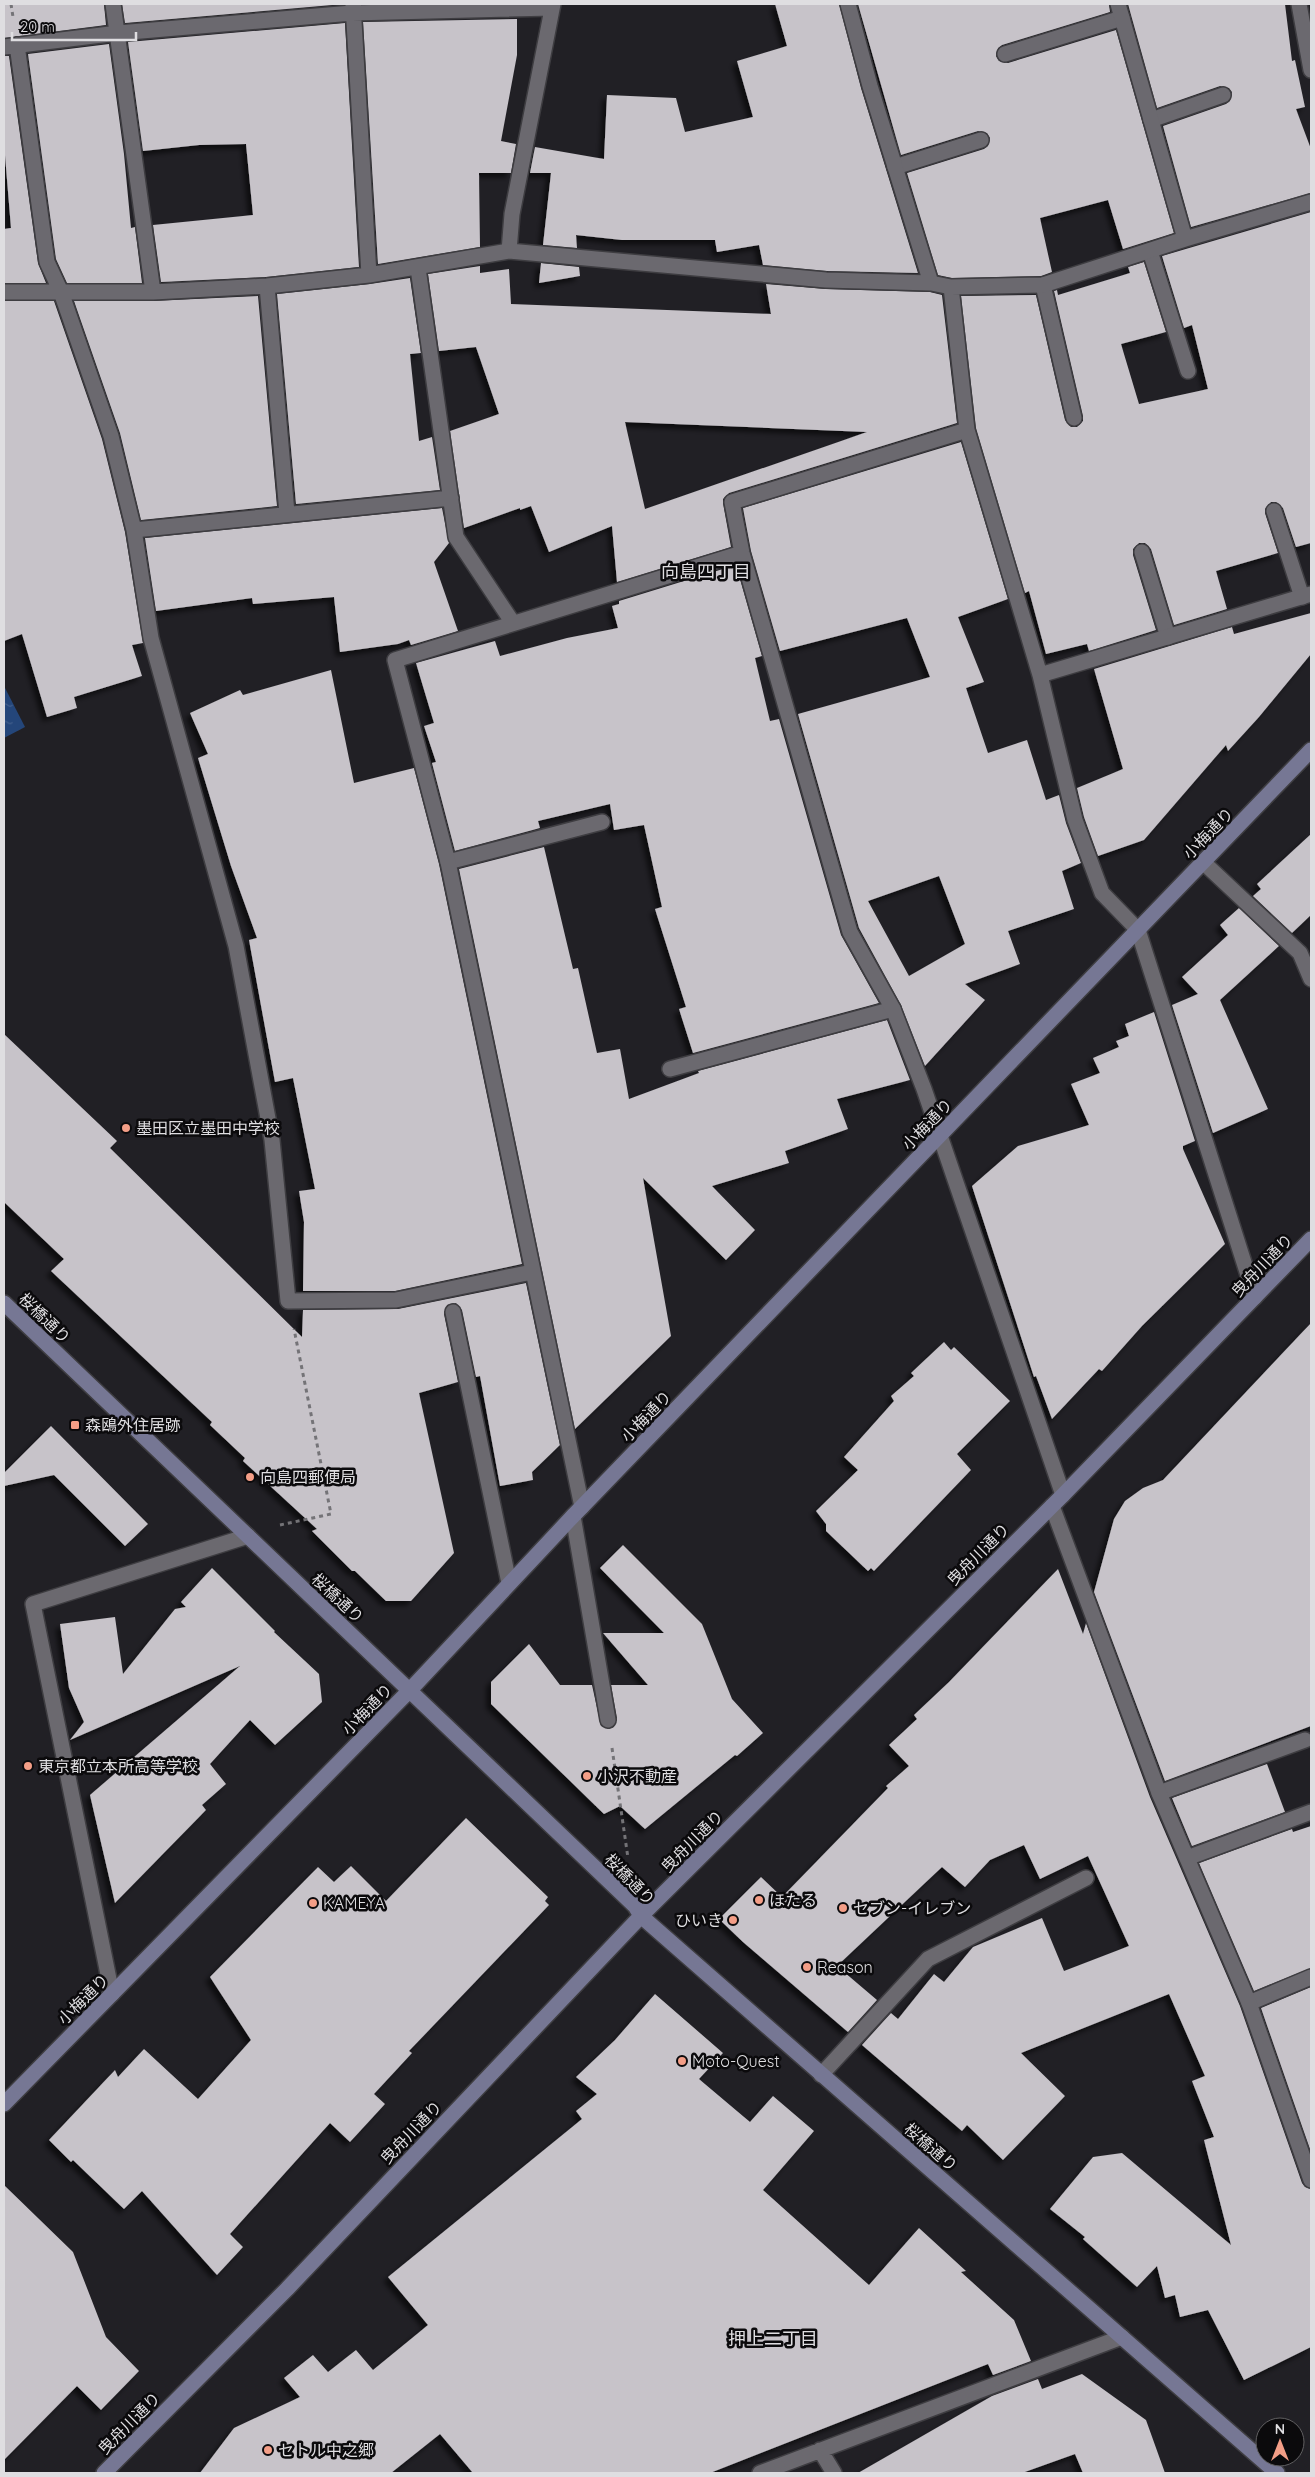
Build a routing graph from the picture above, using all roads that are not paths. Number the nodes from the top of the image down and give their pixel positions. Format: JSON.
{"nodes":[{"id":1,"x":113,"y":4,"type":"edge"},
{"id":2,"x":848,"y":4,"type":"edge"},
{"id":3,"x":1299,"y":4,"type":"edge"},
{"id":4,"x":553,"y":6,"type":"edge"},
{"id":5,"x":353,"y":8,"type":"edge"},
{"id":6,"x":1120,"y":11,"type":"edge"},
{"id":7,"x":118,"y":33,"type":"junction"},
{"id":8,"x":10,"y":46,"type":"edge"},
{"id":9,"x":1005,"y":54,"type":"dead end"},
{"id":10,"x":1311,"y":70,"type":"edge"},
{"id":11,"x":1223,"y":95,"type":"dead end"},
{"id":12,"x":1152,"y":120,"type":"junction"},
{"id":13,"x":981,"y":140,"type":"dead end"},
{"id":14,"x":895,"y":167,"type":"junction"},
{"id":15,"x":1311,"y":202,"type":"edge"},
{"id":16,"x":1185,"y":239,"type":"junction"},
{"id":17,"x":509,"y":251,"type":"junction"},
{"id":18,"x":1150,"y":251,"type":"junction"},
{"id":19,"x":418,"y":268,"type":"junction"},
{"id":20,"x":369,"y":275,"type":"junction"},
{"id":21,"x":931,"y":284,"type":"junction"},
{"id":22,"x":1043,"y":285,"type":"junction"},
{"id":23,"x":267,"y":286,"type":"junction"},
{"id":24,"x":951,"y":287,"type":"junction"},
{"id":25,"x":4,"y":292,"type":"edge"},
{"id":26,"x":61,"y":292,"type":"junction"},
{"id":27,"x":153,"y":292,"type":"junction"},
{"id":28,"x":1188,"y":371,"type":"dead end"},
{"id":29,"x":1074,"y":418,"type":"dead end"},
{"id":30,"x":967,"y":430,"type":"junction"},
{"id":31,"x":451,"y":498,"type":"junction"},
{"id":32,"x":1274,"y":511,"type":"dead end"},
{"id":33,"x":287,"y":513,"type":"junction"},
{"id":34,"x":134,"y":530,"type":"junction"},
{"id":35,"x":1142,"y":552,"type":"dead end"},
{"id":36,"x":742,"y":553,"type":"junction"},
{"id":37,"x":1307,"y":595,"type":"edge"},
{"id":38,"x":513,"y":623,"type":"junction"},
{"id":39,"x":1168,"y":637,"type":"junction"},
{"id":40,"x":1040,"y":676,"type":"junction"},
{"id":41,"x":1311,"y":750,"type":"edge"},
{"id":42,"x":602,"y":822,"type":"dead end"},
{"id":43,"x":448,"y":862,"type":"junction"},
{"id":44,"x":1203,"y":862,"type":"junction"},
{"id":45,"x":1138,"y":930,"type":"junction"},
{"id":46,"x":1311,"y":979,"type":"edge"},
{"id":47,"x":893,"y":1009,"type":"junction"},
{"id":48,"x":670,"y":1069,"type":"dead end"},
{"id":49,"x":940,"y":1135,"type":"junction"},
{"id":50,"x":1311,"y":1239,"type":"edge"},
{"id":51,"x":532,"y":1272,"type":"junction"},
{"id":52,"x":1255,"y":1297,"type":"junction"},
{"id":53,"x":4,"y":1303,"type":"edge"},
{"id":54,"x":454,"y":1312,"type":"dead end"},
{"id":55,"x":1063,"y":1495,"type":"junction"},
{"id":56,"x":1052,"y":1506,"type":"junction"},
{"id":57,"x":578,"y":1512,"type":"junction"},
{"id":58,"x":248,"y":1536,"type":"junction"},
{"id":59,"x":509,"y":1583,"type":"junction"},
{"id":60,"x":410,"y":1690,"type":"junction"},
{"id":61,"x":608,"y":1720,"type":"road end"},
{"id":62,"x":1305,"y":1740,"type":"dead end"},
{"id":63,"x":1159,"y":1793,"type":"junction"},
{"id":64,"x":1311,"y":1812,"type":"edge"},
{"id":65,"x":1187,"y":1858,"type":"junction"},
{"id":66,"x":1086,"y":1878,"type":"dead end"},
{"id":67,"x":638,"y":1911,"type":"junction"},
{"id":68,"x":1311,"y":1978,"type":"edge"},
{"id":69,"x":112,"y":1994,"type":"junction"},
{"id":70,"x":1248,"y":2003,"type":"junction"},
{"id":71,"x":821,"y":2074,"type":"junction"},
{"id":72,"x":4,"y":2104,"type":"edge"},
{"id":73,"x":1311,"y":2180,"type":"edge"},
{"id":74,"x":1122,"y":2337,"type":"junction"},
{"id":75,"x":820,"y":2450,"type":"junction"},
{"id":76,"x":104,"y":2473,"type":"edge"},
{"id":77,"x":760,"y":2473,"type":"edge"},
{"id":78,"x":834,"y":2473,"type":"edge"},
{"id":79,"x":1277,"y":2473,"type":"edge"}],
"edges":[{"from":1,"to":7,"type":"street"},
{"from":2,"to":14,"type":"street"},
{"from":3,"to":10,"type":"street"},
{"from":4,"to":5,"type":"street"},
{"from":4,"to":17,"type":"street"},
{"from":5,"to":7,"type":"street"},
{"from":5,"to":20,"type":"street"},
{"from":6,"to":9,"type":"street"},
{"from":6,"to":12,"type":"street"},
{"from":7,"to":8,"type":"street"},
{"from":7,"to":27,"type":"street"},
{"from":8,"to":26,"type":"street"},
{"from":11,"to":12,"type":"street"},
{"from":12,"to":16,"type":"street"},
{"from":13,"to":14,"type":"street"},
{"from":14,"to":21,"type":"street"},
{"from":15,"to":16,"type":"street"},
{"from":16,"to":18,"type":"street"},
{"from":17,"to":19,"type":"street"},
{"from":17,"to":21,"type":"street"},
{"from":18,"to":22,"type":"street"},
{"from":18,"to":28,"type":"street"},
{"from":19,"to":20,"type":"street"},
{"from":19,"to":31,"type":"street"},
{"from":20,"to":23,"type":"street"},
{"from":21,"to":24,"type":"street"},
{"from":22,"to":24,"type":"street"},
{"from":22,"to":29,"type":"street"},
{"from":23,"to":27,"type":"street"},
{"from":23,"to":33,"type":"street"},
{"from":24,"to":30,"type":"street"},
{"from":25,"to":26,"type":"street"},
{"from":26,"to":27,"type":"street"},
{"from":26,"to":34,"type":"street"},
{"from":30,"to":36,"type":"street"},
{"from":30,"to":40,"type":"street"},
{"from":31,"to":33,"type":"street"},
{"from":31,"to":38,"type":"street"},
{"from":32,"to":37,"type":"street"},
{"from":33,"to":34,"type":"street"},
{"from":34,"to":51,"type":"street"},
{"from":35,"to":39,"type":"street"},
{"from":36,"to":38,"type":"street"},
{"from":36,"to":47,"type":"street"},
{"from":37,"to":39,"type":"street"},
{"from":38,"to":43,"type":"street"},
{"from":39,"to":40,"type":"street"},
{"from":40,"to":45,"type":"street"},
{"from":41,"to":44,"type":"street","name":"小梅通り"},
{"from":42,"to":43,"type":"street"},
{"from":43,"to":51,"type":"street"},
{"from":44,"to":45,"type":"street","name":"小梅通り"},
{"from":44,"to":46,"type":"street"},
{"from":45,"to":49,"type":"street","name":"小梅通り"},
{"from":45,"to":52,"type":"street"},
{"from":47,"to":48,"type":"street"},
{"from":47,"to":49,"type":"street"},
{"from":49,"to":55,"type":"street"},
{"from":49,"to":57,"type":"street","name":"小梅通り"},
{"from":50,"to":52,"type":"street","name":"曳舟川通り"},
{"from":51,"to":57,"type":"street"},
{"from":52,"to":55,"type":"street","name":"曳舟川通り"},
{"from":53,"to":58,"type":"street","name":"桜橋通り"},
{"from":54,"to":59,"type":"street"},
{"from":55,"to":56,"type":"street","name":"曳舟川通り"},
{"from":56,"to":63,"type":"street"},
{"from":56,"to":67,"type":"street","name":"曳舟川通り"},
{"from":57,"to":59,"type":"street","name":"小梅通り"},
{"from":57,"to":61,"type":"street"},
{"from":58,"to":60,"type":"street","name":"桜橋通り"},
{"from":58,"to":69,"type":"street"},
{"from":59,"to":60,"type":"street","name":"小梅通り"},
{"from":60,"to":67,"type":"street","name":"桜橋通り"},
{"from":60,"to":69,"type":"street","name":"小梅通り"},
{"from":62,"to":63,"type":"street"},
{"from":63,"to":65,"type":"street"},
{"from":64,"to":65,"type":"street"},
{"from":65,"to":70,"type":"street"},
{"from":66,"to":71,"type":"street"},
{"from":67,"to":71,"type":"street","name":"桜橋通り"},
{"from":67,"to":76,"type":"street","name":"曳舟川通り"},
{"from":68,"to":70,"type":"street"},
{"from":69,"to":72,"type":"street","name":"小梅通り"},
{"from":70,"to":73,"type":"street"},
{"from":71,"to":74,"type":"street","name":"桜橋通り"},
{"from":74,"to":75,"type":"street"},
{"from":74,"to":79,"type":"street","name":"桜橋通り"},
{"from":75,"to":77,"type":"street"},
{"from":75,"to":78,"type":"street"}]}
